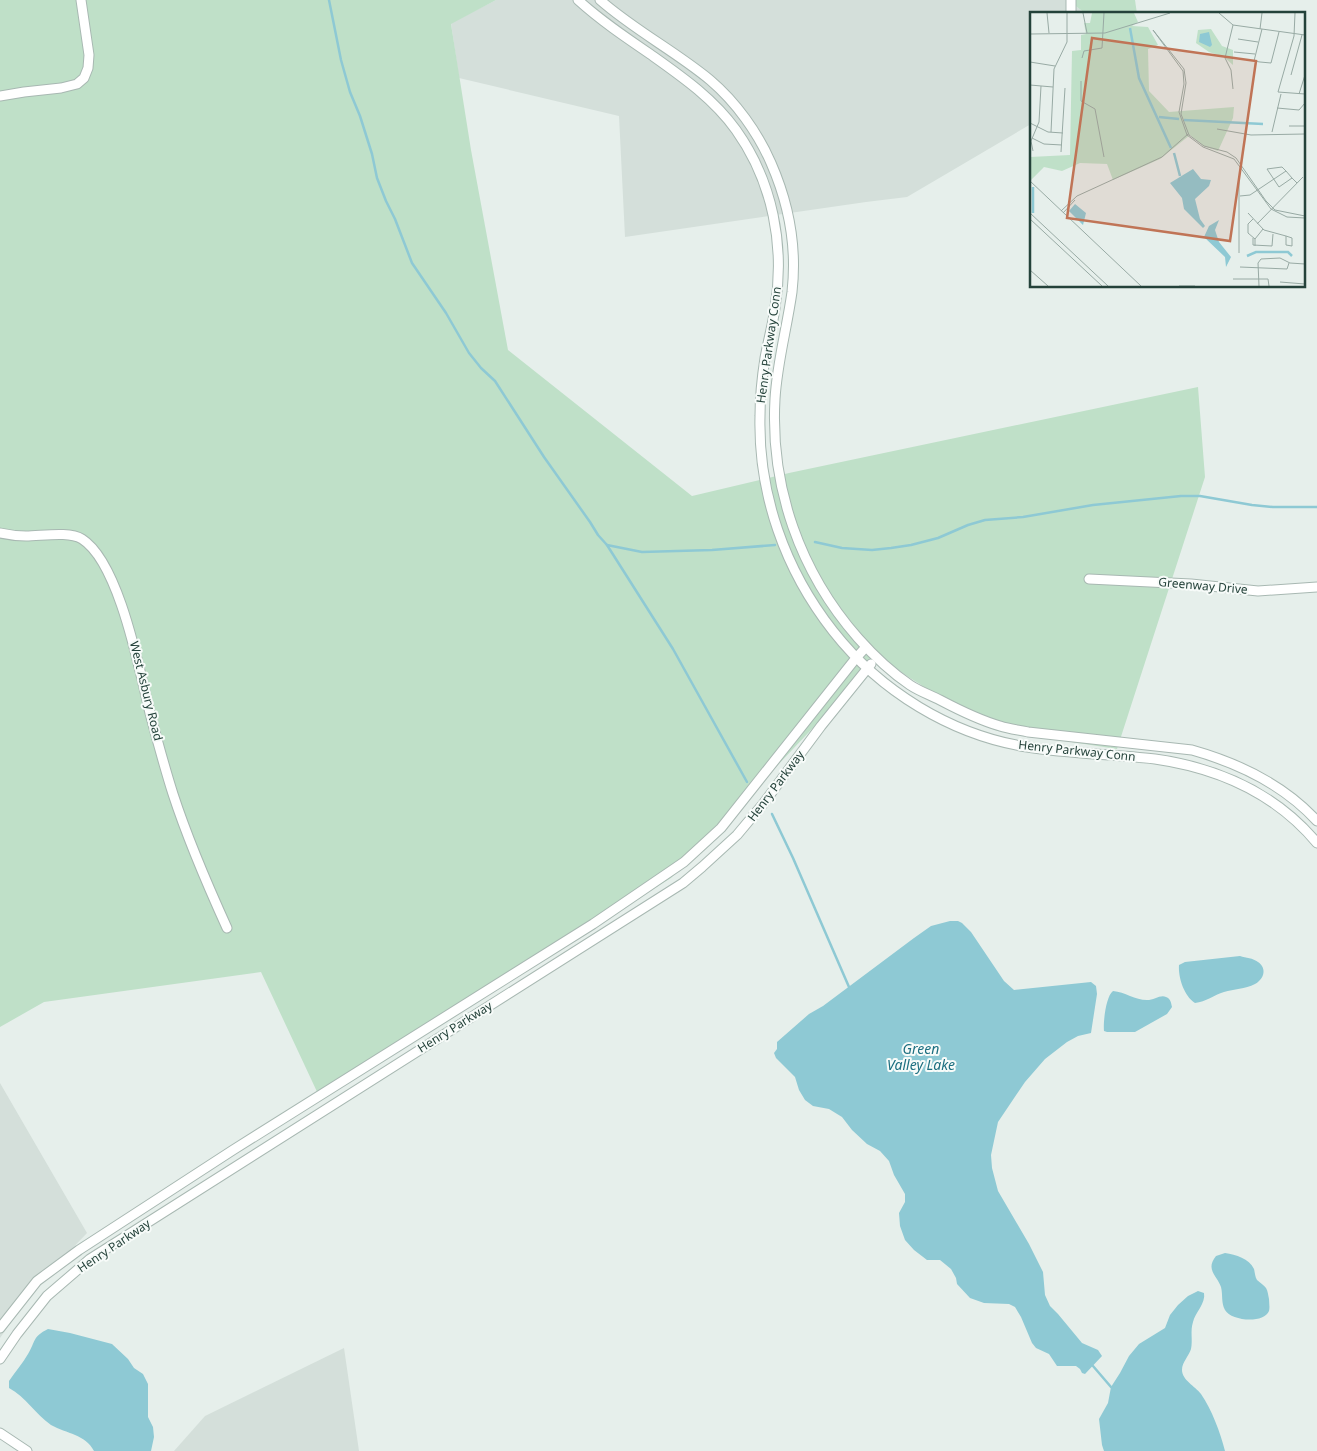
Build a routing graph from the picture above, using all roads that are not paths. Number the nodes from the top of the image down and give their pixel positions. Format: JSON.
{"nodes":[{"id":1,"x":81,"y":0,"type":"edge"},
{"id":2,"x":578,"y":0,"type":"edge"},
{"id":3,"x":600,"y":0,"type":"edge"},
{"id":4,"x":0,"y":96,"type":"edge"},
{"id":5,"x":0,"y":532,"type":"edge"},
{"id":6,"x":1089,"y":578,"type":"dead end"},
{"id":7,"x":1317,"y":587,"type":"edge"},
{"id":8,"x":866,"y":647,"type":"junction"},
{"id":9,"x":856,"y":658,"type":"junction"},
{"id":10,"x":876,"y":658,"type":"junction"},
{"id":11,"x":867,"y":668,"type":"junction"},
{"id":12,"x":1317,"y":821,"type":"edge"},
{"id":13,"x":1317,"y":843,"type":"edge"},
{"id":14,"x":227,"y":928,"type":"dead end"},
{"id":15,"x":0,"y":1328,"type":"edge"},
{"id":16,"x":0,"y":1359,"type":"edge"},
{"id":17,"x":0,"y":1432,"type":"edge"},
{"id":18,"x":27,"y":1451,"type":"edge"}],
"edges":[{"from":1,"to":4,"type":"street"},
{"from":2,"to":9,"type":"street","name":"Henry Parkway Conn"},
{"from":3,"to":8,"type":"street","name":"Henry Parkway Conn"},
{"from":5,"to":14,"type":"street","name":"West Asbury Road"},
{"from":6,"to":7,"type":"street","name":"Greenway Drive"},
{"from":8,"to":9,"type":"street","name":"Henry Parkway"},
{"from":8,"to":10,"type":"street","name":"Henry Parkway Conn"},
{"from":9,"to":11,"type":"street","name":"Henry Parkway Conn"},
{"from":9,"to":15,"type":"street","name":"Henry Parkway"},
{"from":10,"to":11,"type":"street","name":"Henry Parkway"},
{"from":10,"to":12,"type":"street","name":"Henry Parkway Conn"},
{"from":11,"to":13,"type":"street","name":"Henry Parkway Conn"},
{"from":11,"to":16,"type":"street","name":"Henry Parkway"},
{"from":17,"to":18,"type":"street"}]}
